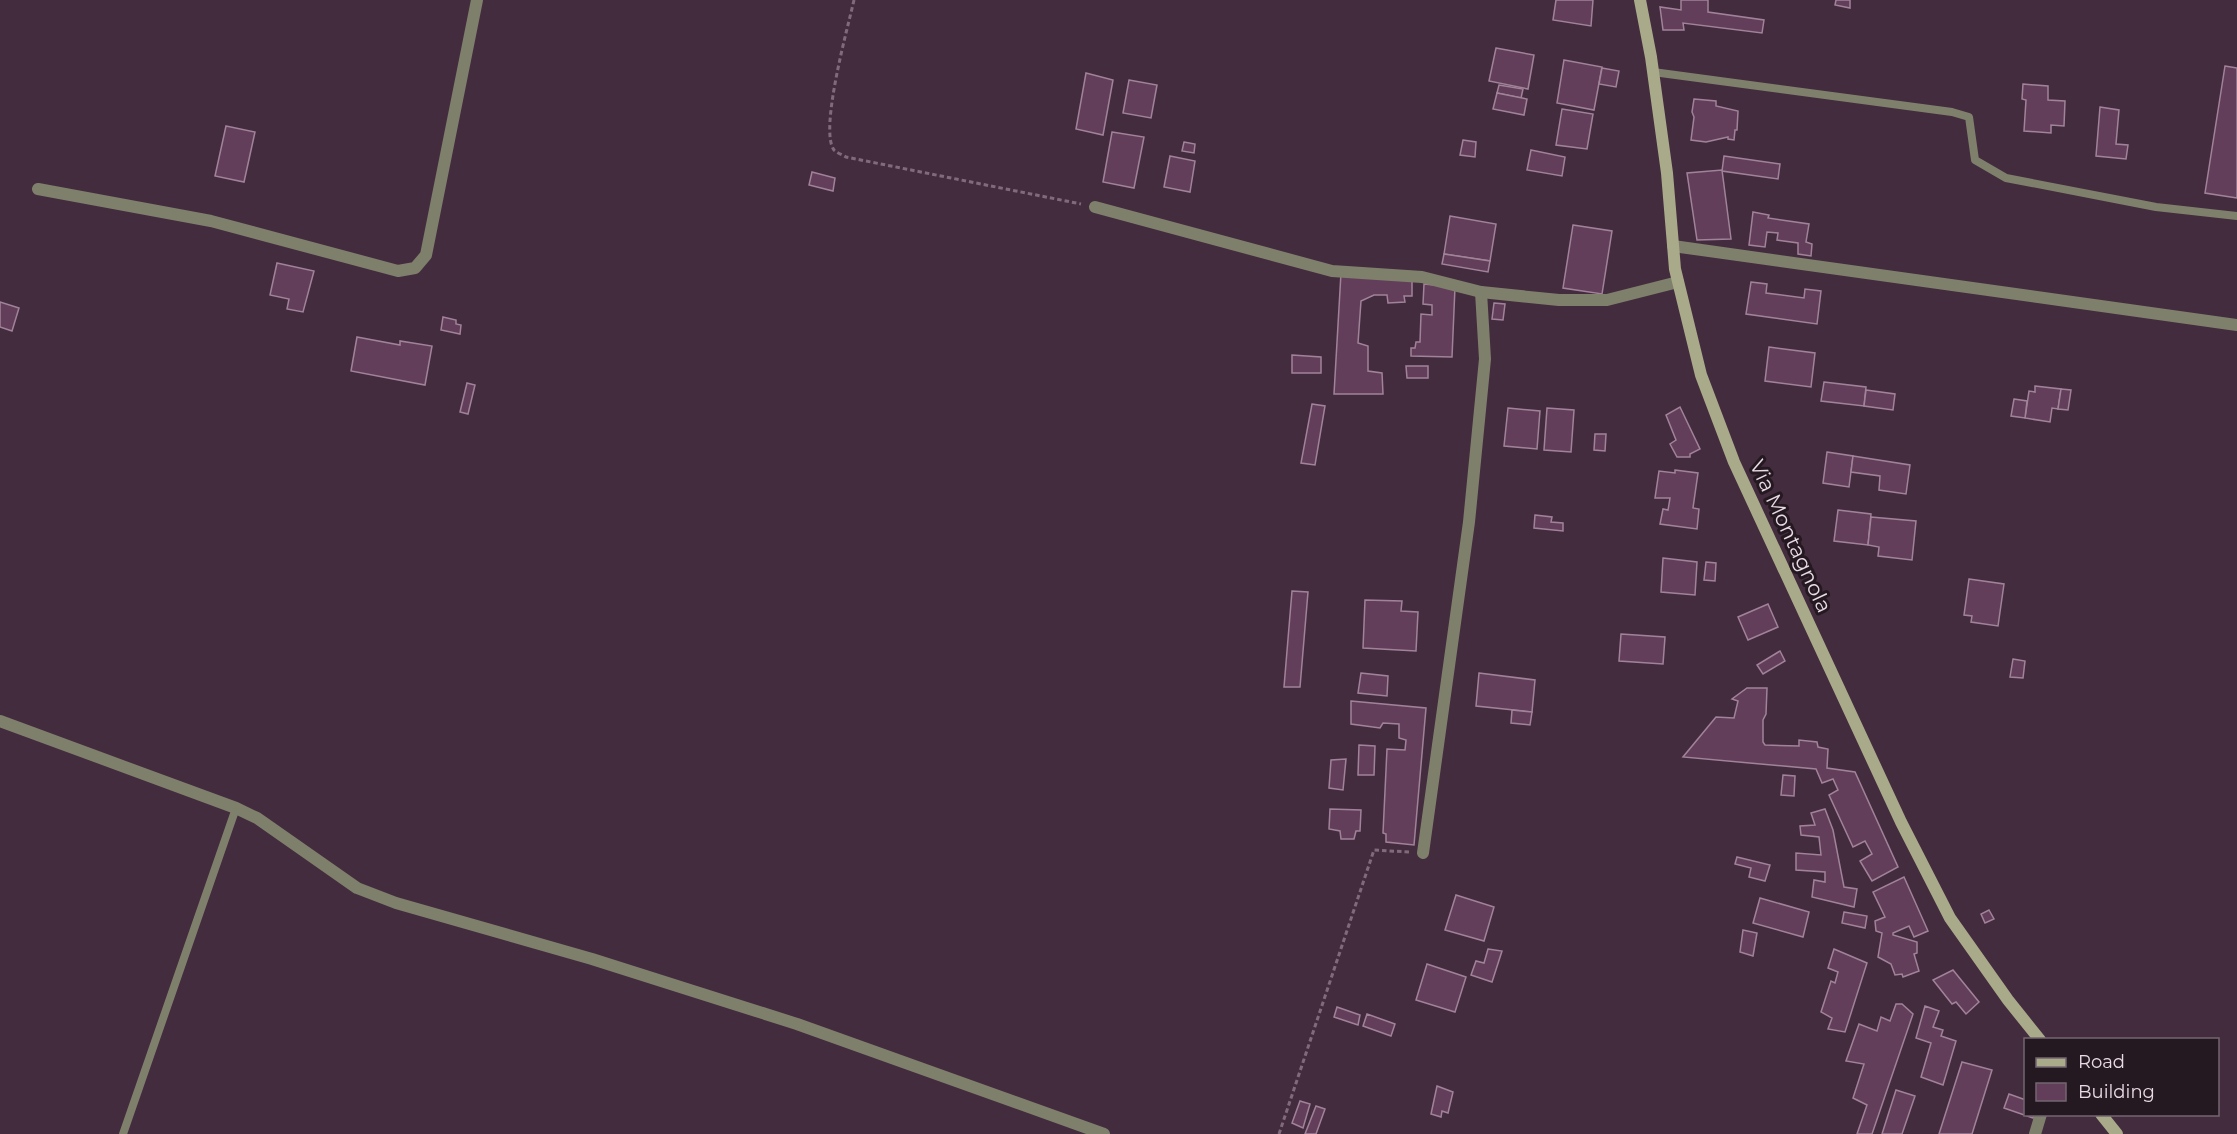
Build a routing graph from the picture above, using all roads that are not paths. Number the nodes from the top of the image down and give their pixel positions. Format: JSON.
{"nodes":[{"id":1,"x":477,"y":0,"type":"edge"},
{"id":2,"x":1640,"y":0,"type":"edge"},
{"id":3,"x":1653,"y":72,"type":"junction"},
{"id":4,"x":38,"y":189,"type":"dead end"},
{"id":5,"x":1095,"y":207,"type":"road end"},
{"id":6,"x":2237,"y":216,"type":"edge"},
{"id":7,"x":1673,"y":246,"type":"junction"},
{"id":8,"x":1678,"y":282,"type":"junction"},
{"id":9,"x":1481,"y":292,"type":"junction"},
{"id":10,"x":2237,"y":325,"type":"edge"},
{"id":11,"x":0,"y":721,"type":"edge"},
{"id":12,"x":236,"y":808,"type":"junction"},
{"id":13,"x":1423,"y":852,"type":"road end"},
{"id":14,"x":2038,"y":1038,"type":"edge"},
{"id":15,"x":2040,"y":1116,"type":"edge"},
{"id":16,"x":2103,"y":1116,"type":"edge"},
{"id":17,"x":123,"y":1134,"type":"edge"},
{"id":18,"x":1104,"y":1134,"type":"edge"},
{"id":19,"x":2035,"y":1134,"type":"edge"},
{"id":20,"x":2117,"y":1134,"type":"edge"}],
"edges":[{"from":1,"to":4,"type":"street"},
{"from":2,"to":3,"type":"street","name":"Via Montagnola"},
{"from":3,"to":6,"type":"lane"},
{"from":3,"to":7,"type":"street","name":"Via Montagnola"},
{"from":5,"to":9,"type":"street"},
{"from":7,"to":8,"type":"street","name":"Via Montagnola"},
{"from":7,"to":10,"type":"street"},
{"from":8,"to":9,"type":"street"},
{"from":8,"to":14,"type":"street","name":"Via Montagnola"},
{"from":9,"to":13,"type":"street"},
{"from":11,"to":12,"type":"street"},
{"from":12,"to":17,"type":"lane"},
{"from":12,"to":18,"type":"street"},
{"from":15,"to":19,"type":"street"},
{"from":16,"to":20,"type":"street"}]}
